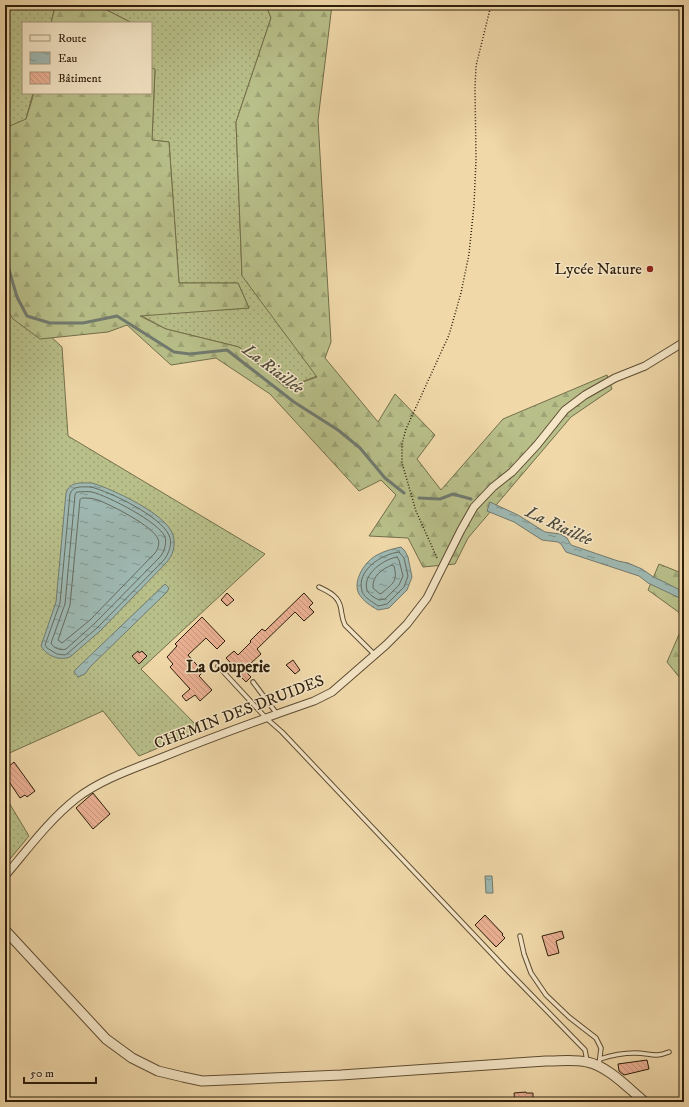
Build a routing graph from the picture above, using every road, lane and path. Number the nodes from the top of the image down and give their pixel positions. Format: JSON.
{"nodes":[{"id":1,"x":491,"y":5,"type":"edge"},
{"id":2,"x":684,"y":342,"type":"edge"},
{"id":3,"x":442,"y":569,"type":"junction"},
{"id":4,"x":318,"y":587,"type":"dead end"},
{"id":5,"x":375,"y":656,"type":"junction"},
{"id":6,"x":218,"y":666,"type":"dead end"},
{"id":7,"x":253,"y":682,"type":"dead end"},
{"id":8,"x":277,"y":714,"type":"junction"},
{"id":9,"x":266,"y":718,"type":"junction"},
{"id":10,"x":5,"y":876,"type":"edge"},
{"id":11,"x":5,"y":930,"type":"edge"},
{"id":12,"x":520,"y":936,"type":"dead end"},
{"id":13,"x":669,"y":1052,"type":"dead end"},
{"id":14,"x":587,"y":1062,"type":"junction"},
{"id":15,"x":599,"y":1062,"type":"junction"},
{"id":16,"x":645,"y":1102,"type":"edge"}],
"edges":[{"from":1,"to":3,"type":"path"},
{"from":2,"to":3,"type":"street","name":"CHEMIN DES DRUIDES"},
{"from":3,"to":5,"type":"street","name":"CHEMIN DES DRUIDES"},
{"from":4,"to":5,"type":"lane"},
{"from":5,"to":8,"type":"street","name":"CHEMIN DES DRUIDES"},
{"from":6,"to":9,"type":"lane"},
{"from":7,"to":8,"type":"lane"},
{"from":8,"to":9,"type":"street","name":"CHEMIN DES DRUIDES"},
{"from":9,"to":10,"type":"street","name":"CHEMIN DES DRUIDES"},
{"from":9,"to":14,"type":"lane"},
{"from":11,"to":14,"type":"street"},
{"from":12,"to":15,"type":"lane"},
{"from":13,"to":15,"type":"lane"},
{"from":14,"to":15,"type":"street"},
{"from":15,"to":16,"type":"street"}]}
